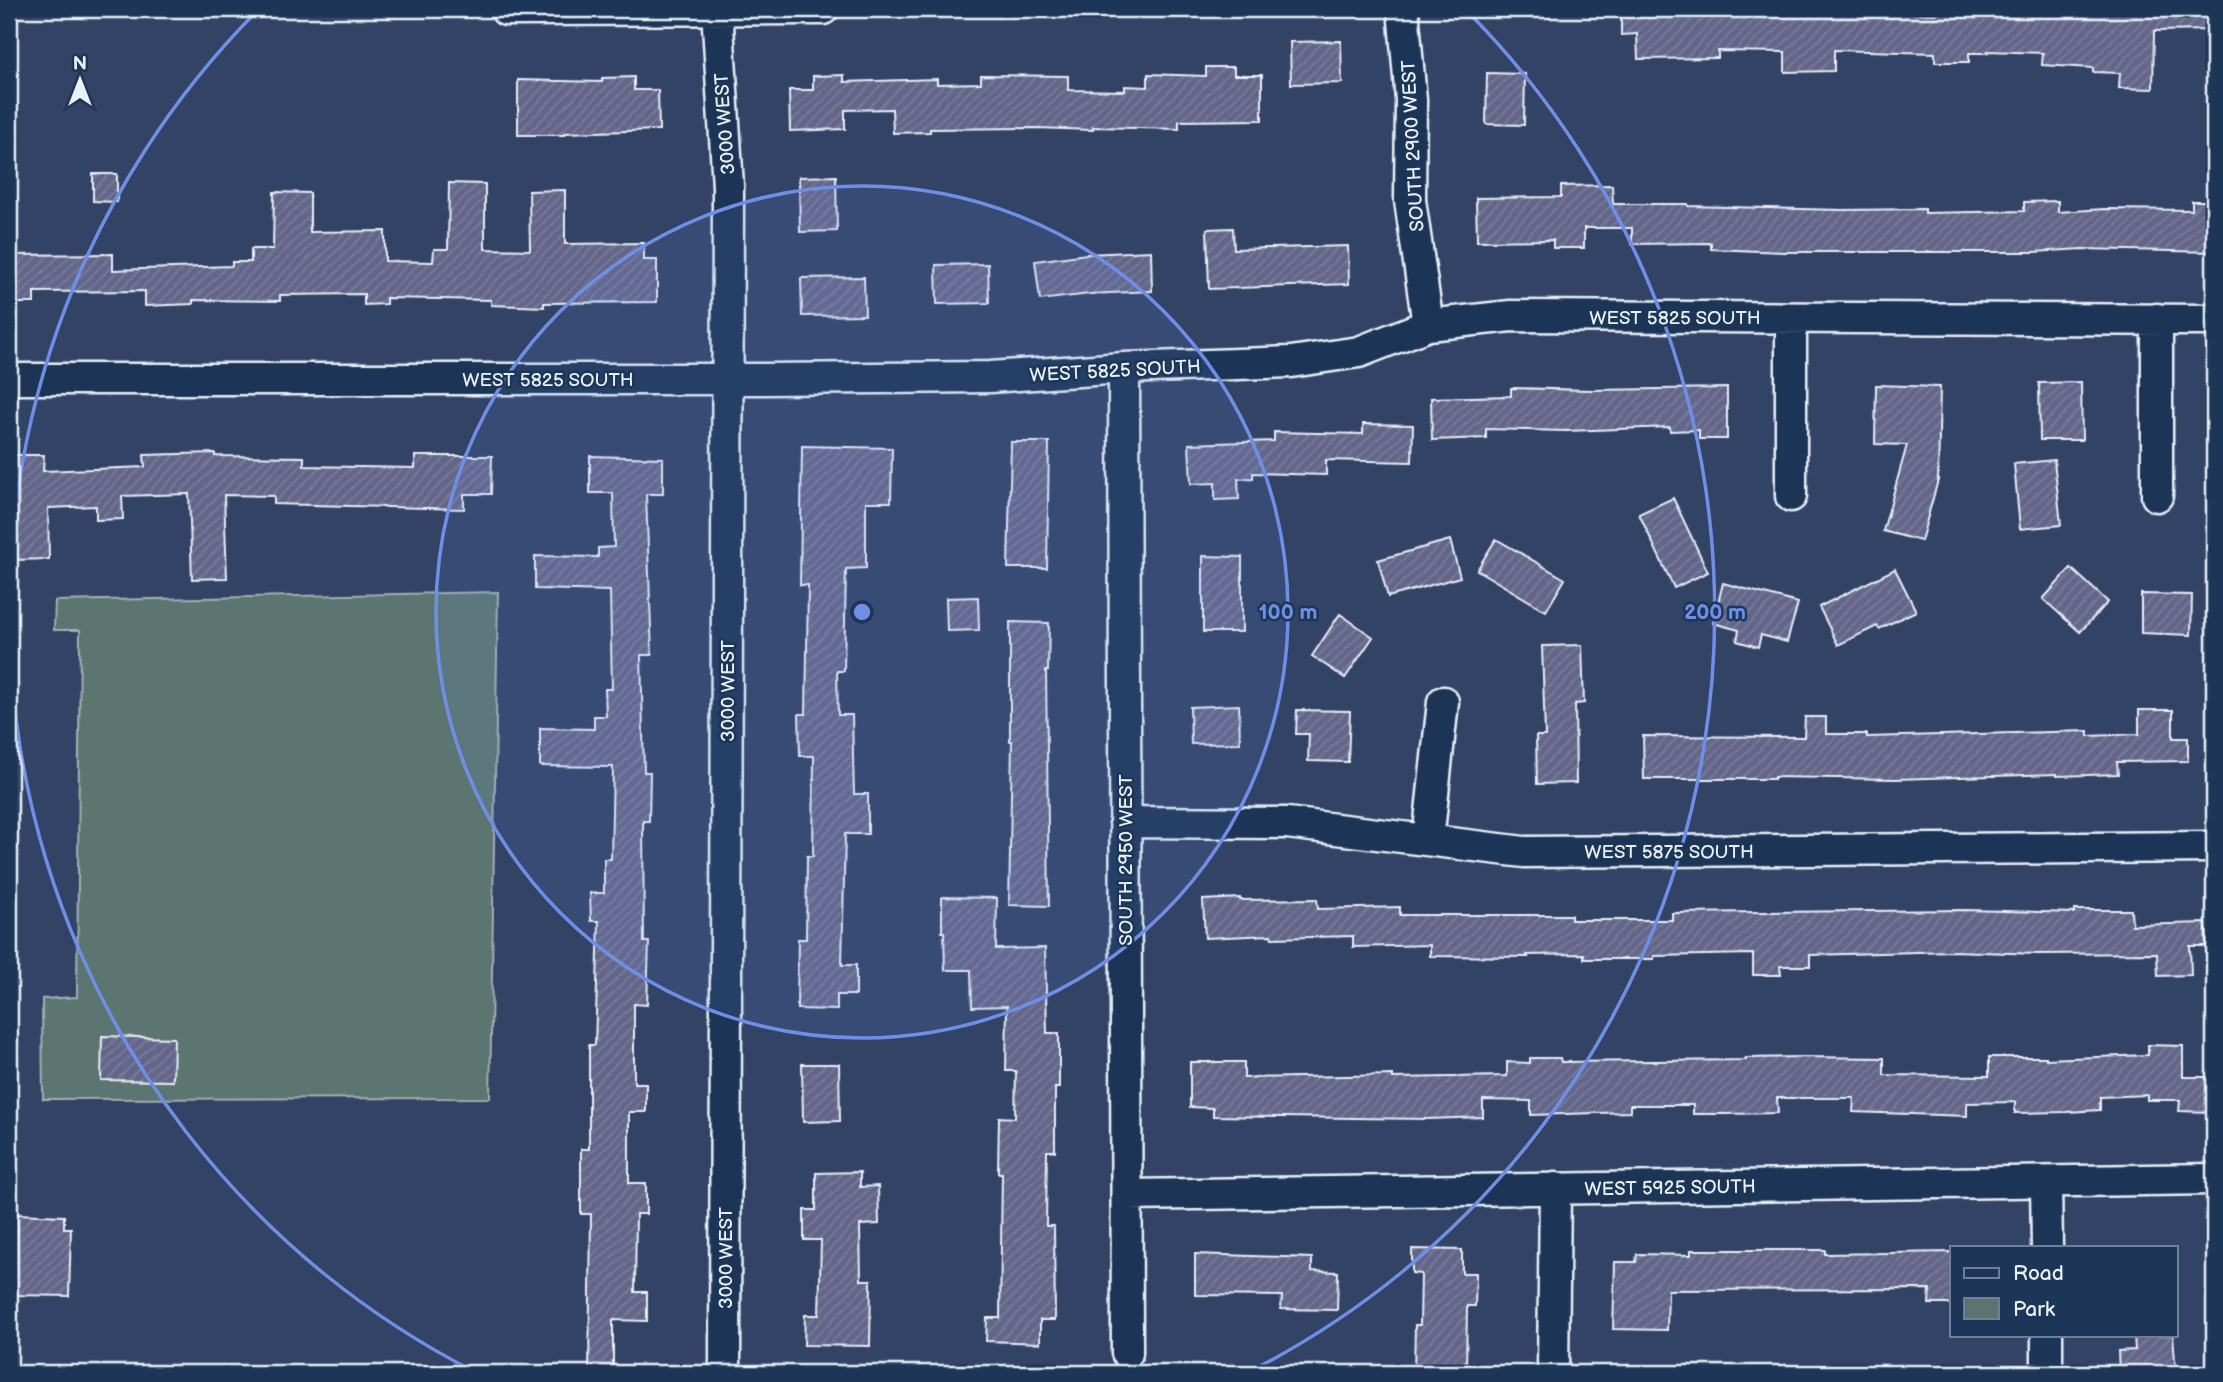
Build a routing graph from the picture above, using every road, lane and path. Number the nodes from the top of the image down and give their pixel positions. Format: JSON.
{"nodes":[{"id":1,"x":506,"y":9,"type":"edge"},
{"id":2,"x":717,"y":9,"type":"edge"},
{"id":3,"x":823,"y":9,"type":"edge"},
{"id":4,"x":1403,"y":9,"type":"edge"},
{"id":5,"x":1791,"y":318,"type":"junction"},
{"id":6,"x":2157,"y":319,"type":"junction"},
{"id":7,"x":2214,"y":320,"type":"edge"},
{"id":8,"x":1428,"y":324,"type":"junction"},
{"id":9,"x":1124,"y":368,"type":"junction"},
{"id":10,"x":9,"y":379,"type":"edge"},
{"id":11,"x":727,"y":379,"type":"junction"},
{"id":12,"x":1791,"y":495,"type":"dead end"},
{"id":13,"x":2157,"y":495,"type":"dead end"},
{"id":14,"x":1443,"y":702,"type":"dead end"},
{"id":15,"x":1125,"y":822,"type":"junction"},
{"id":16,"x":1428,"y":840,"type":"junction"},
{"id":17,"x":2214,"y":847,"type":"edge"},
{"id":18,"x":2214,"y":1180,"type":"edge"},
{"id":19,"x":2046,"y":1182,"type":"junction"},
{"id":20,"x":1555,"y":1188,"type":"junction"},
{"id":21,"x":1127,"y":1195,"type":"junction"},
{"id":22,"x":2047,"y":1246,"type":"edge"},
{"id":23,"x":2047,"y":1336,"type":"edge"},
{"id":24,"x":1127,"y":1353,"type":"dead end"},
{"id":25,"x":725,"y":1373,"type":"edge"},
{"id":26,"x":1553,"y":1373,"type":"edge"},
{"id":27,"x":2047,"y":1373,"type":"edge"}],
"edges":[{"from":1,"to":2,"type":"street"},
{"from":2,"to":3,"type":"street"},
{"from":2,"to":11,"type":"street","name":"3000 WEST"},
{"from":4,"to":8,"type":"street","name":"SOUTH 2900 WEST"},
{"from":5,"to":6,"type":"street","name":"WEST 5825 SOUTH"},
{"from":5,"to":8,"type":"street","name":"WEST 5825 SOUTH"},
{"from":5,"to":12,"type":"street"},
{"from":6,"to":7,"type":"street","name":"WEST 5825 SOUTH"},
{"from":6,"to":13,"type":"street"},
{"from":8,"to":9,"type":"street","name":"WEST 5825 SOUTH"},
{"from":9,"to":11,"type":"street","name":"WEST 5825 SOUTH"},
{"from":9,"to":15,"type":"street","name":"SOUTH 2950 WEST"},
{"from":10,"to":11,"type":"street","name":"WEST 5825 SOUTH"},
{"from":11,"to":25,"type":"street","name":"3000 WEST"},
{"from":14,"to":16,"type":"street"},
{"from":15,"to":16,"type":"street","name":"WEST 5875 SOUTH"},
{"from":15,"to":21,"type":"street","name":"SOUTH 2950 WEST"},
{"from":16,"to":17,"type":"street","name":"WEST 5875 SOUTH"},
{"from":18,"to":19,"type":"street","name":"WEST 5925 SOUTH"},
{"from":19,"to":20,"type":"street","name":"WEST 5925 SOUTH"},
{"from":19,"to":22,"type":"street"},
{"from":20,"to":21,"type":"street","name":"WEST 5925 SOUTH"},
{"from":20,"to":26,"type":"street"},
{"from":21,"to":24,"type":"street","name":"SOUTH 2950 WEST"},
{"from":23,"to":27,"type":"street"}]}
